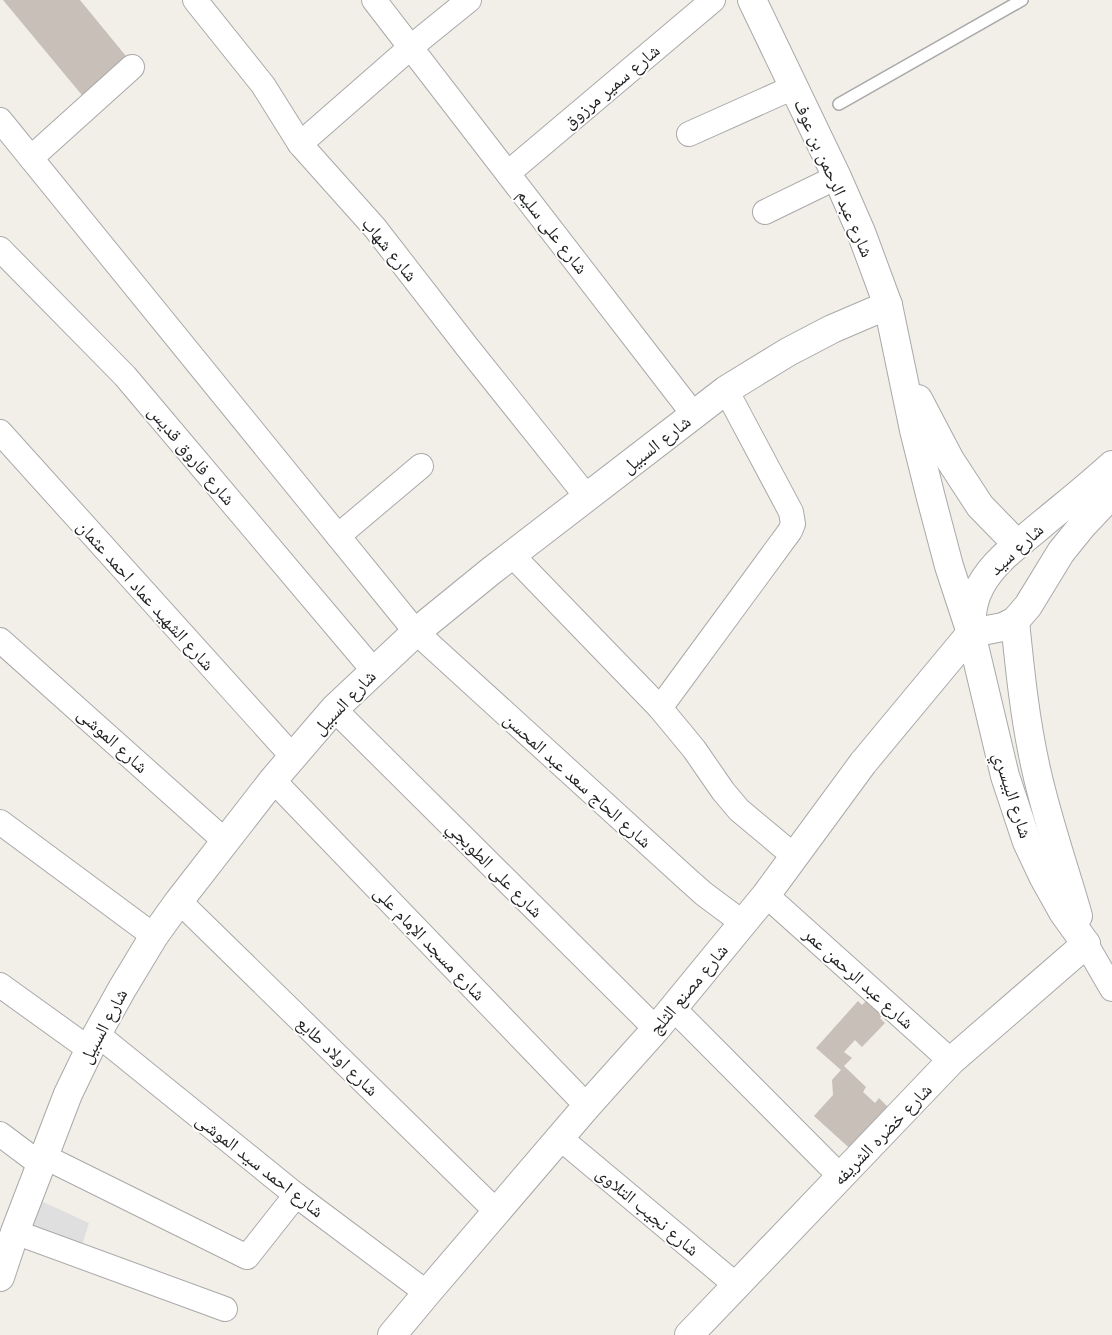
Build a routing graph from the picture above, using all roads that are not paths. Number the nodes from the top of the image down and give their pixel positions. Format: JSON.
{"nodes":[{"id":1,"x":194,"y":0,"type":"edge"},
{"id":2,"x":374,"y":0,"type":"edge"},
{"id":3,"x":469,"y":0,"type":"edge"},
{"id":4,"x":713,"y":0,"type":"edge"},
{"id":5,"x":752,"y":0,"type":"edge"},
{"id":6,"x":1022,"y":0,"type":"edge"},
{"id":7,"x":411,"y":47,"type":"junction"},
{"id":8,"x":132,"y":67,"type":"dead end"},
{"id":9,"x":794,"y":87,"type":"junction"},
{"id":10,"x":839,"y":104,"type":"dead end"},
{"id":11,"x":0,"y":120,"type":"edge"},
{"id":12,"x":689,"y":134,"type":"dead end"},
{"id":13,"x":300,"y":144,"type":"junction"},
{"id":14,"x":31,"y":158,"type":"junction"},
{"id":15,"x":508,"y":173,"type":"junction"},
{"id":16,"x":837,"y":176,"type":"junction"},
{"id":17,"x":765,"y":212,"type":"dead end"},
{"id":18,"x":0,"y":249,"type":"edge"},
{"id":19,"x":888,"y":305,"type":"junction"},
{"id":20,"x":900,"y":362,"type":"junction"},
{"id":21,"x":726,"y":390,"type":"junction"},
{"id":22,"x":694,"y":415,"type":"junction"},
{"id":23,"x":0,"y":432,"type":"edge"},
{"id":24,"x":1112,"y":465,"type":"edge"},
{"id":25,"x":421,"y":466,"type":"dead end"},
{"id":26,"x":1112,"y":494,"type":"edge"},
{"id":27,"x":587,"y":497,"type":"junction"},
{"id":28,"x":338,"y":536,"type":"junction"},
{"id":29,"x":1017,"y":544,"type":"junction"},
{"id":30,"x":512,"y":555,"type":"junction"},
{"id":31,"x":1015,"y":621,"type":"junction"},
{"id":32,"x":416,"y":632,"type":"junction"},
{"id":33,"x":971,"y":633,"type":"junction"},
{"id":34,"x":0,"y":640,"type":"edge"},
{"id":35,"x":374,"y":671,"type":"junction"},
{"id":36,"x":660,"y":708,"type":"junction"},
{"id":37,"x":334,"y":709,"type":"junction"},
{"id":38,"x":293,"y":757,"type":"junction"},
{"id":39,"x":273,"y":780,"type":"junction"},
{"id":40,"x":0,"y":822,"type":"edge"},
{"id":41,"x":225,"y":841,"type":"junction"},
{"id":42,"x":794,"y":856,"type":"junction"},
{"id":43,"x":766,"y":896,"type":"junction"},
{"id":44,"x":180,"y":901,"type":"junction"},
{"id":45,"x":743,"y":923,"type":"junction"},
{"id":46,"x":154,"y":936,"type":"junction"},
{"id":47,"x":1086,"y":944,"type":"junction"},
{"id":48,"x":0,"y":985,"type":"edge"},
{"id":49,"x":1112,"y":989,"type":"edge"},
{"id":50,"x":673,"y":1008,"type":"junction"},
{"id":51,"x":656,"y":1029,"type":"junction"},
{"id":52,"x":93,"y":1042,"type":"junction"},
{"id":53,"x":951,"y":1061,"type":"junction"},
{"id":54,"x":586,"y":1106,"type":"junction"},
{"id":55,"x":0,"y":1134,"type":"edge"},
{"id":56,"x":560,"y":1138,"type":"junction"},
{"id":57,"x":42,"y":1160,"type":"junction"},
{"id":58,"x":840,"y":1177,"type":"junction"},
{"id":59,"x":296,"y":1195,"type":"junction"},
{"id":60,"x":497,"y":1212,"type":"junction"},
{"id":61,"x":15,"y":1232,"type":"junction"},
{"id":62,"x":0,"y":1277,"type":"edge"},
{"id":63,"x":736,"y":1285,"type":"junction"},
{"id":64,"x":427,"y":1293,"type":"junction"},
{"id":65,"x":225,"y":1309,"type":"dead end"},
{"id":66,"x":392,"y":1335,"type":"edge"},
{"id":67,"x":689,"y":1335,"type":"edge"}],
"edges":[{"from":1,"to":13,"type":"street","name":"شارع شهاب"},
{"from":2,"to":7,"type":"street","name":"شارع على سليم"},
{"from":3,"to":7,"type":"street"},
{"from":4,"to":15,"type":"street","name":"شارع سمير مرزوق"},
{"from":5,"to":9,"type":"street","name":"شارع عبد الرحمن بن عوف"},
{"from":6,"to":10,"type":"lane"},
{"from":7,"to":13,"type":"street"},
{"from":7,"to":15,"type":"street","name":"شارع على سليم"},
{"from":8,"to":14,"type":"street"},
{"from":9,"to":12,"type":"street"},
{"from":9,"to":16,"type":"street","name":"شارع عبد الرحمن بن عوف"},
{"from":11,"to":14,"type":"street","name":"شارع الحاج سعد عبد المحسن"},
{"from":13,"to":27,"type":"street","name":"شارع شهاب"},
{"from":14,"to":28,"type":"street","name":"شارع الحاج سعد عبد المحسن"},
{"from":15,"to":22,"type":"street","name":"شارع على سليم"},
{"from":16,"to":17,"type":"street"},
{"from":16,"to":19,"type":"street","name":"شارع عبد الرحمن بن عوف"},
{"from":18,"to":35,"type":"street","name":"شارع فاروق قديس"},
{"from":19,"to":20,"type":"street","name":"شارع عبد الرحمن بن عوف"},
{"from":19,"to":21,"type":"street","name":"شارع السبيل"},
{"from":20,"to":29,"type":"street","name":"شارع عبد الرحمن بن عوف"},
{"from":20,"to":33,"type":"street","name":"شارع عبد الرحمن بن عوف"},
{"from":21,"to":22,"type":"street","name":"شارع السبيل"},
{"from":21,"to":36,"type":"street"},
{"from":22,"to":27,"type":"street","name":"شارع السبيل"},
{"from":23,"to":38,"type":"street","name":"شارع الشهيد عماد احمد عثمان"},
{"from":24,"to":29,"type":"street","name":"شارع سيد"},
{"from":25,"to":28,"type":"street"},
{"from":26,"to":31,"type":"street","name":"شارع سيد"},
{"from":27,"to":30,"type":"street","name":"شارع السبيل"},
{"from":28,"to":32,"type":"street","name":"شارع الحاج سعد عبد المحسن"},
{"from":29,"to":33,"type":"street","name":"شارع سيد"},
{"from":30,"to":32,"type":"street","name":"شارع السبيل"},
{"from":30,"to":36,"type":"street"},
{"from":31,"to":33,"type":"street"},
{"from":31,"to":47,"type":"street","name":"شارع البيسري"},
{"from":32,"to":35,"type":"street","name":"شارع السبيل"},
{"from":32,"to":45,"type":"street","name":"شارع الحاج سعد عبد المحسن"},
{"from":33,"to":42,"type":"street","name":"شارع مصنع الثلج"},
{"from":33,"to":47,"type":"street","name":"شارع البيسري"},
{"from":34,"to":41,"type":"street","name":"شارع الموشى"},
{"from":35,"to":37,"type":"street","name":"شارع السبيل"},
{"from":36,"to":42,"type":"street"},
{"from":37,"to":38,"type":"street","name":"شارع السبيل"},
{"from":37,"to":51,"type":"street","name":"شارع على الطوبجي"},
{"from":38,"to":39,"type":"street","name":"شارع السبيل"},
{"from":39,"to":41,"type":"street","name":"شارع السبيل"},
{"from":39,"to":54,"type":"street","name":"شارع مسجد الإمام على"},
{"from":40,"to":46,"type":"street"},
{"from":41,"to":44,"type":"street","name":"شارع السبيل"},
{"from":42,"to":43,"type":"street","name":"شارع مصنع الثلج"},
{"from":43,"to":45,"type":"street","name":"شارع مصنع الثلج"},
{"from":43,"to":53,"type":"street","name":"شارع عبد الرحمن عمر"},
{"from":44,"to":46,"type":"street","name":"شارع السبيل"},
{"from":44,"to":60,"type":"street","name":"شارع اولاد طايع"},
{"from":45,"to":50,"type":"street","name":"شارع مصنع الثلج"},
{"from":46,"to":52,"type":"street","name":"شارع السبيل"},
{"from":47,"to":49,"type":"street","name":"شارع البيسري"},
{"from":47,"to":53,"type":"street","name":"شارع خضره الشريفه"},
{"from":48,"to":52,"type":"street","name":"شارع احمد سيد الموشى"},
{"from":50,"to":51,"type":"street","name":"شارع مصنع الثلج"},
{"from":50,"to":58,"type":"street"},
{"from":51,"to":54,"type":"street","name":"شارع مصنع الثلج"},
{"from":52,"to":57,"type":"street","name":"شارع السبيل"},
{"from":52,"to":59,"type":"street","name":"شارع احمد سيد الموشى"},
{"from":53,"to":58,"type":"street","name":"شارع خضره الشريفه"},
{"from":54,"to":56,"type":"street","name":"شارع مصنع الثلج"},
{"from":55,"to":57,"type":"street"},
{"from":56,"to":60,"type":"street","name":"شارع مصنع الثلج"},
{"from":56,"to":63,"type":"street","name":"شارع نجيب التلاوى"},
{"from":57,"to":59,"type":"street"},
{"from":57,"to":61,"type":"street","name":"شارع السبيل"},
{"from":58,"to":63,"type":"street","name":"شارع خضره الشريفه"},
{"from":59,"to":64,"type":"street","name":"شارع احمد سيد الموشى"},
{"from":60,"to":64,"type":"street","name":"شارع مصنع الثلج"},
{"from":61,"to":62,"type":"street","name":"شارع السبيل"},
{"from":61,"to":65,"type":"street"},
{"from":63,"to":67,"type":"street","name":"شارع خضره الشريفه"},
{"from":64,"to":66,"type":"street","name":"شارع مصنع الثلج"}]}
